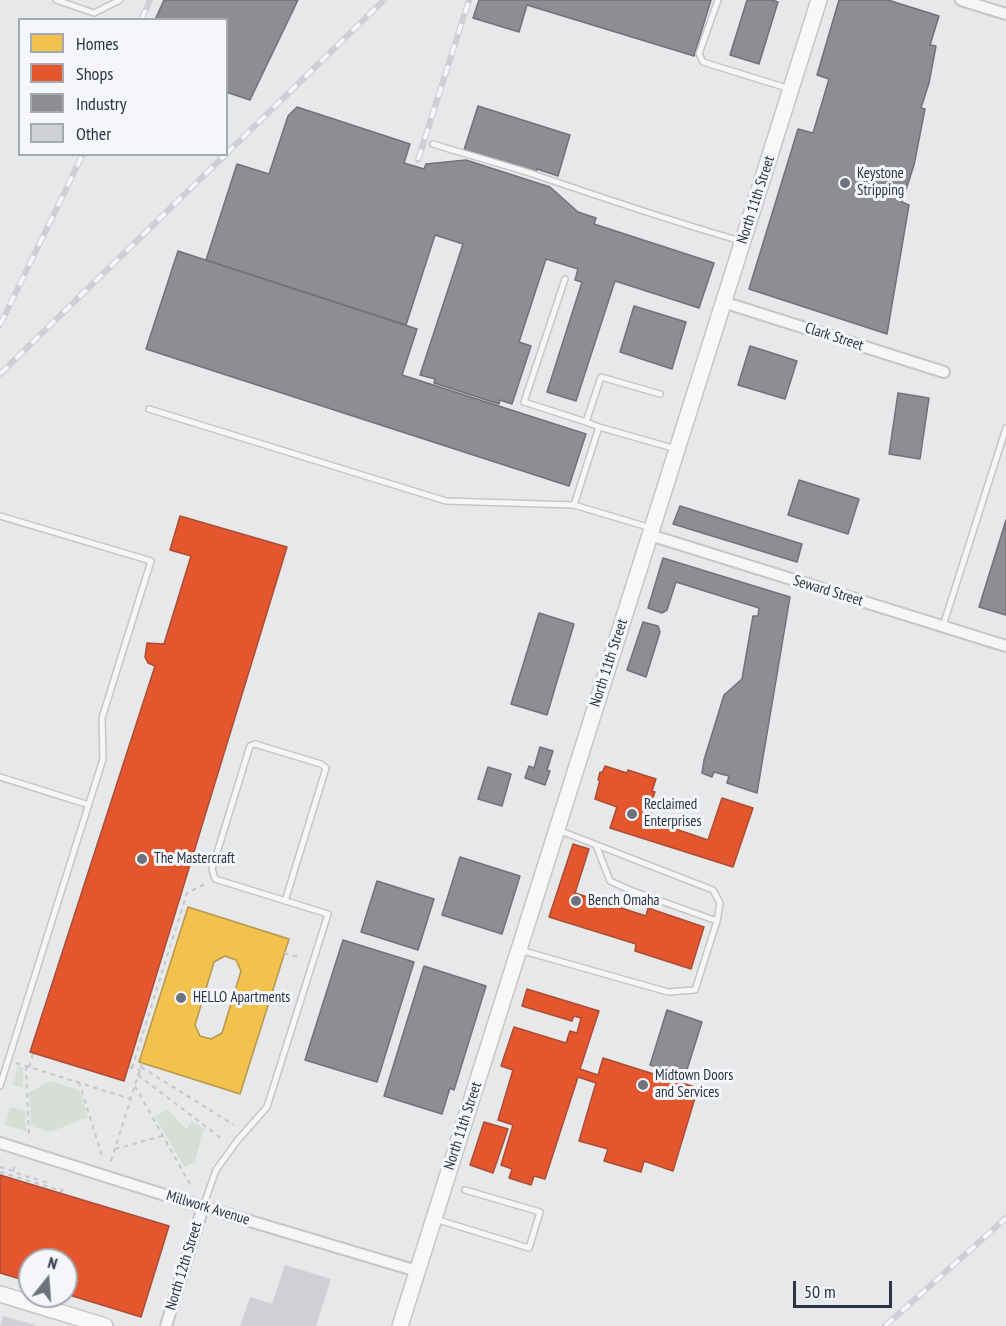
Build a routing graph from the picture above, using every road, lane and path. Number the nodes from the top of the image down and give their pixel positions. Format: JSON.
{"nodes":[{"id":1,"x":56,"y":0,"type":"edge"},
{"id":2,"x":120,"y":0,"type":"edge"},
{"id":3,"x":718,"y":0,"type":"edge"},
{"id":4,"x":819,"y":0,"type":"edge"},
{"id":5,"x":961,"y":0,"type":"edge"},
{"id":6,"x":1006,"y":14,"type":"edge"},
{"id":7,"x":790,"y":90,"type":"junction"},
{"id":8,"x":433,"y":144,"type":"dead end"},
{"id":9,"x":742,"y":242,"type":"junction"},
{"id":10,"x":565,"y":279,"type":"dead end"},
{"id":11,"x":723,"y":302,"type":"junction"},
{"id":12,"x":944,"y":372,"type":"dead end"},
{"id":13,"x":660,"y":394,"type":"dead end"},
{"id":14,"x":149,"y":408,"type":"dead end"},
{"id":15,"x":586,"y":422,"type":"junction"},
{"id":16,"x":599,"y":427,"type":"junction"},
{"id":17,"x":1006,"y":428,"type":"edge"},
{"id":18,"x":677,"y":449,"type":"junction"},
{"id":19,"x":574,"y":505,"type":"junction"},
{"id":20,"x":0,"y":516,"type":"edge"},
{"id":21,"x":651,"y":532,"type":"junction"},
{"id":22,"x":943,"y":627,"type":"junction"},
{"id":23,"x":1006,"y":646,"type":"edge"},
{"id":24,"x":0,"y":777,"type":"edge"},
{"id":25,"x":89,"y":805,"type":"junction"},
{"id":26,"x":556,"y":829,"type":"junction"},
{"id":27,"x":596,"y":845,"type":"junction"},
{"id":28,"x":215,"y":879,"type":"junction"},
{"id":29,"x":285,"y":901,"type":"junction"},
{"id":30,"x":717,"y":921,"type":"junction"},
{"id":31,"x":519,"y":949,"type":"junction"},
{"id":32,"x":284,"y":952,"type":"dead end"},
{"id":33,"x":298,"y":957,"type":"dead end"},
{"id":34,"x":33,"y":1053,"type":"dead end"},
{"id":35,"x":16,"y":1063,"type":"dead end"},
{"id":36,"x":27,"y":1067,"type":"junction"},
{"id":37,"x":141,"y":1067,"type":"junction"},
{"id":38,"x":138,"y":1075,"type":"junction"},
{"id":39,"x":79,"y":1082,"type":"junction"},
{"id":40,"x":0,"y":1086,"type":"edge"},
{"id":41,"x":135,"y":1086,"type":"junction"},
{"id":42,"x":131,"y":1099,"type":"junction"},
{"id":43,"x":234,"y":1125,"type":"dead end"},
{"id":44,"x":29,"y":1136,"type":"dead end"},
{"id":45,"x":162,"y":1136,"type":"junction"},
{"id":46,"x":221,"y":1138,"type":"dead end"},
{"id":47,"x":0,"y":1143,"type":"edge"},
{"id":48,"x":115,"y":1149,"type":"junction"},
{"id":49,"x":103,"y":1159,"type":"dead end"},
{"id":50,"x":111,"y":1161,"type":"dead end"},
{"id":51,"x":0,"y":1167,"type":"edge"},
{"id":52,"x":14,"y":1167,"type":"dead end"},
{"id":53,"x":13,"y":1171,"type":"junction"},
{"id":54,"x":0,"y":1172,"type":"edge"},
{"id":55,"x":64,"y":1186,"type":"dead end"},
{"id":56,"x":190,"y":1186,"type":"dead end"},
{"id":57,"x":47,"y":1187,"type":"junction"},
{"id":58,"x":465,"y":1190,"type":"dead end"},
{"id":59,"x":203,"y":1207,"type":"junction"},
{"id":60,"x":433,"y":1219,"type":"junction"},
{"id":61,"x":417,"y":1271,"type":"junction"},
{"id":62,"x":0,"y":1294,"type":"edge"},
{"id":63,"x":105,"y":1326,"type":"edge"},
{"id":64,"x":166,"y":1326,"type":"edge"},
{"id":65,"x":400,"y":1326,"type":"edge"}],
"edges":[{"from":1,"to":2,"type":"lane"},
{"from":3,"to":7,"type":"lane"},
{"from":4,"to":7,"type":"street","name":"North 11th Street"},
{"from":5,"to":6,"type":"street"},
{"from":7,"to":9,"type":"street","name":"North 11th Street"},
{"from":8,"to":9,"type":"lane"},
{"from":9,"to":11,"type":"street","name":"North 11th Street"},
{"from":10,"to":15,"type":"lane"},
{"from":11,"to":12,"type":"street","name":"Clark Street"},
{"from":11,"to":18,"type":"street","name":"North 11th Street"},
{"from":13,"to":15,"type":"lane"},
{"from":14,"to":19,"type":"lane"},
{"from":15,"to":16,"type":"lane"},
{"from":16,"to":18,"type":"lane"},
{"from":16,"to":19,"type":"lane"},
{"from":17,"to":22,"type":"lane"},
{"from":18,"to":21,"type":"street","name":"North 11th Street"},
{"from":19,"to":21,"type":"lane"},
{"from":20,"to":25,"type":"lane"},
{"from":21,"to":22,"type":"street","name":"Seward Street"},
{"from":21,"to":26,"type":"street","name":"North 11th Street"},
{"from":22,"to":23,"type":"street","name":"Seward Street"},
{"from":24,"to":25,"type":"lane"},
{"from":25,"to":40,"type":"lane"},
{"from":26,"to":27,"type":"lane"},
{"from":26,"to":31,"type":"street","name":"North 11th Street"},
{"from":27,"to":30,"type":"lane"},
{"from":27,"to":30,"type":"lane"},
{"from":28,"to":29,"type":"lane"},
{"from":28,"to":29,"type":"lane"},
{"from":28,"to":37,"type":"path"},
{"from":29,"to":59,"type":"lane"},
{"from":30,"to":31,"type":"lane"},
{"from":31,"to":60,"type":"street","name":"North 11th Street"},
{"from":32,"to":33,"type":"path"},
{"from":34,"to":36,"type":"path"},
{"from":35,"to":36,"type":"path"},
{"from":36,"to":39,"type":"path"},
{"from":36,"to":44,"type":"path"},
{"from":37,"to":38,"type":"path"},
{"from":37,"to":43,"type":"path"},
{"from":38,"to":41,"type":"path"},
{"from":38,"to":46,"type":"path"},
{"from":39,"to":42,"type":"path"},
{"from":39,"to":49,"type":"path"},
{"from":41,"to":42,"type":"path"},
{"from":41,"to":45,"type":"path"},
{"from":42,"to":48,"type":"path"},
{"from":45,"to":48,"type":"path"},
{"from":45,"to":56,"type":"path"},
{"from":47,"to":59,"type":"street","name":"Millwork Avenue"},
{"from":48,"to":50,"type":"path"},
{"from":51,"to":53,"type":"path"},
{"from":52,"to":53,"type":"path"},
{"from":53,"to":57,"type":"path"},
{"from":54,"to":57,"type":"path"},
{"from":55,"to":57,"type":"path"},
{"from":58,"to":60,"type":"lane"},
{"from":59,"to":61,"type":"street","name":"Millwork Avenue"},
{"from":59,"to":64,"type":"street","name":"North 12th Street"},
{"from":60,"to":61,"type":"street","name":"North 11th Street"},
{"from":61,"to":65,"type":"street","name":"North 11th Street"},
{"from":62,"to":63,"type":"street"}]}
